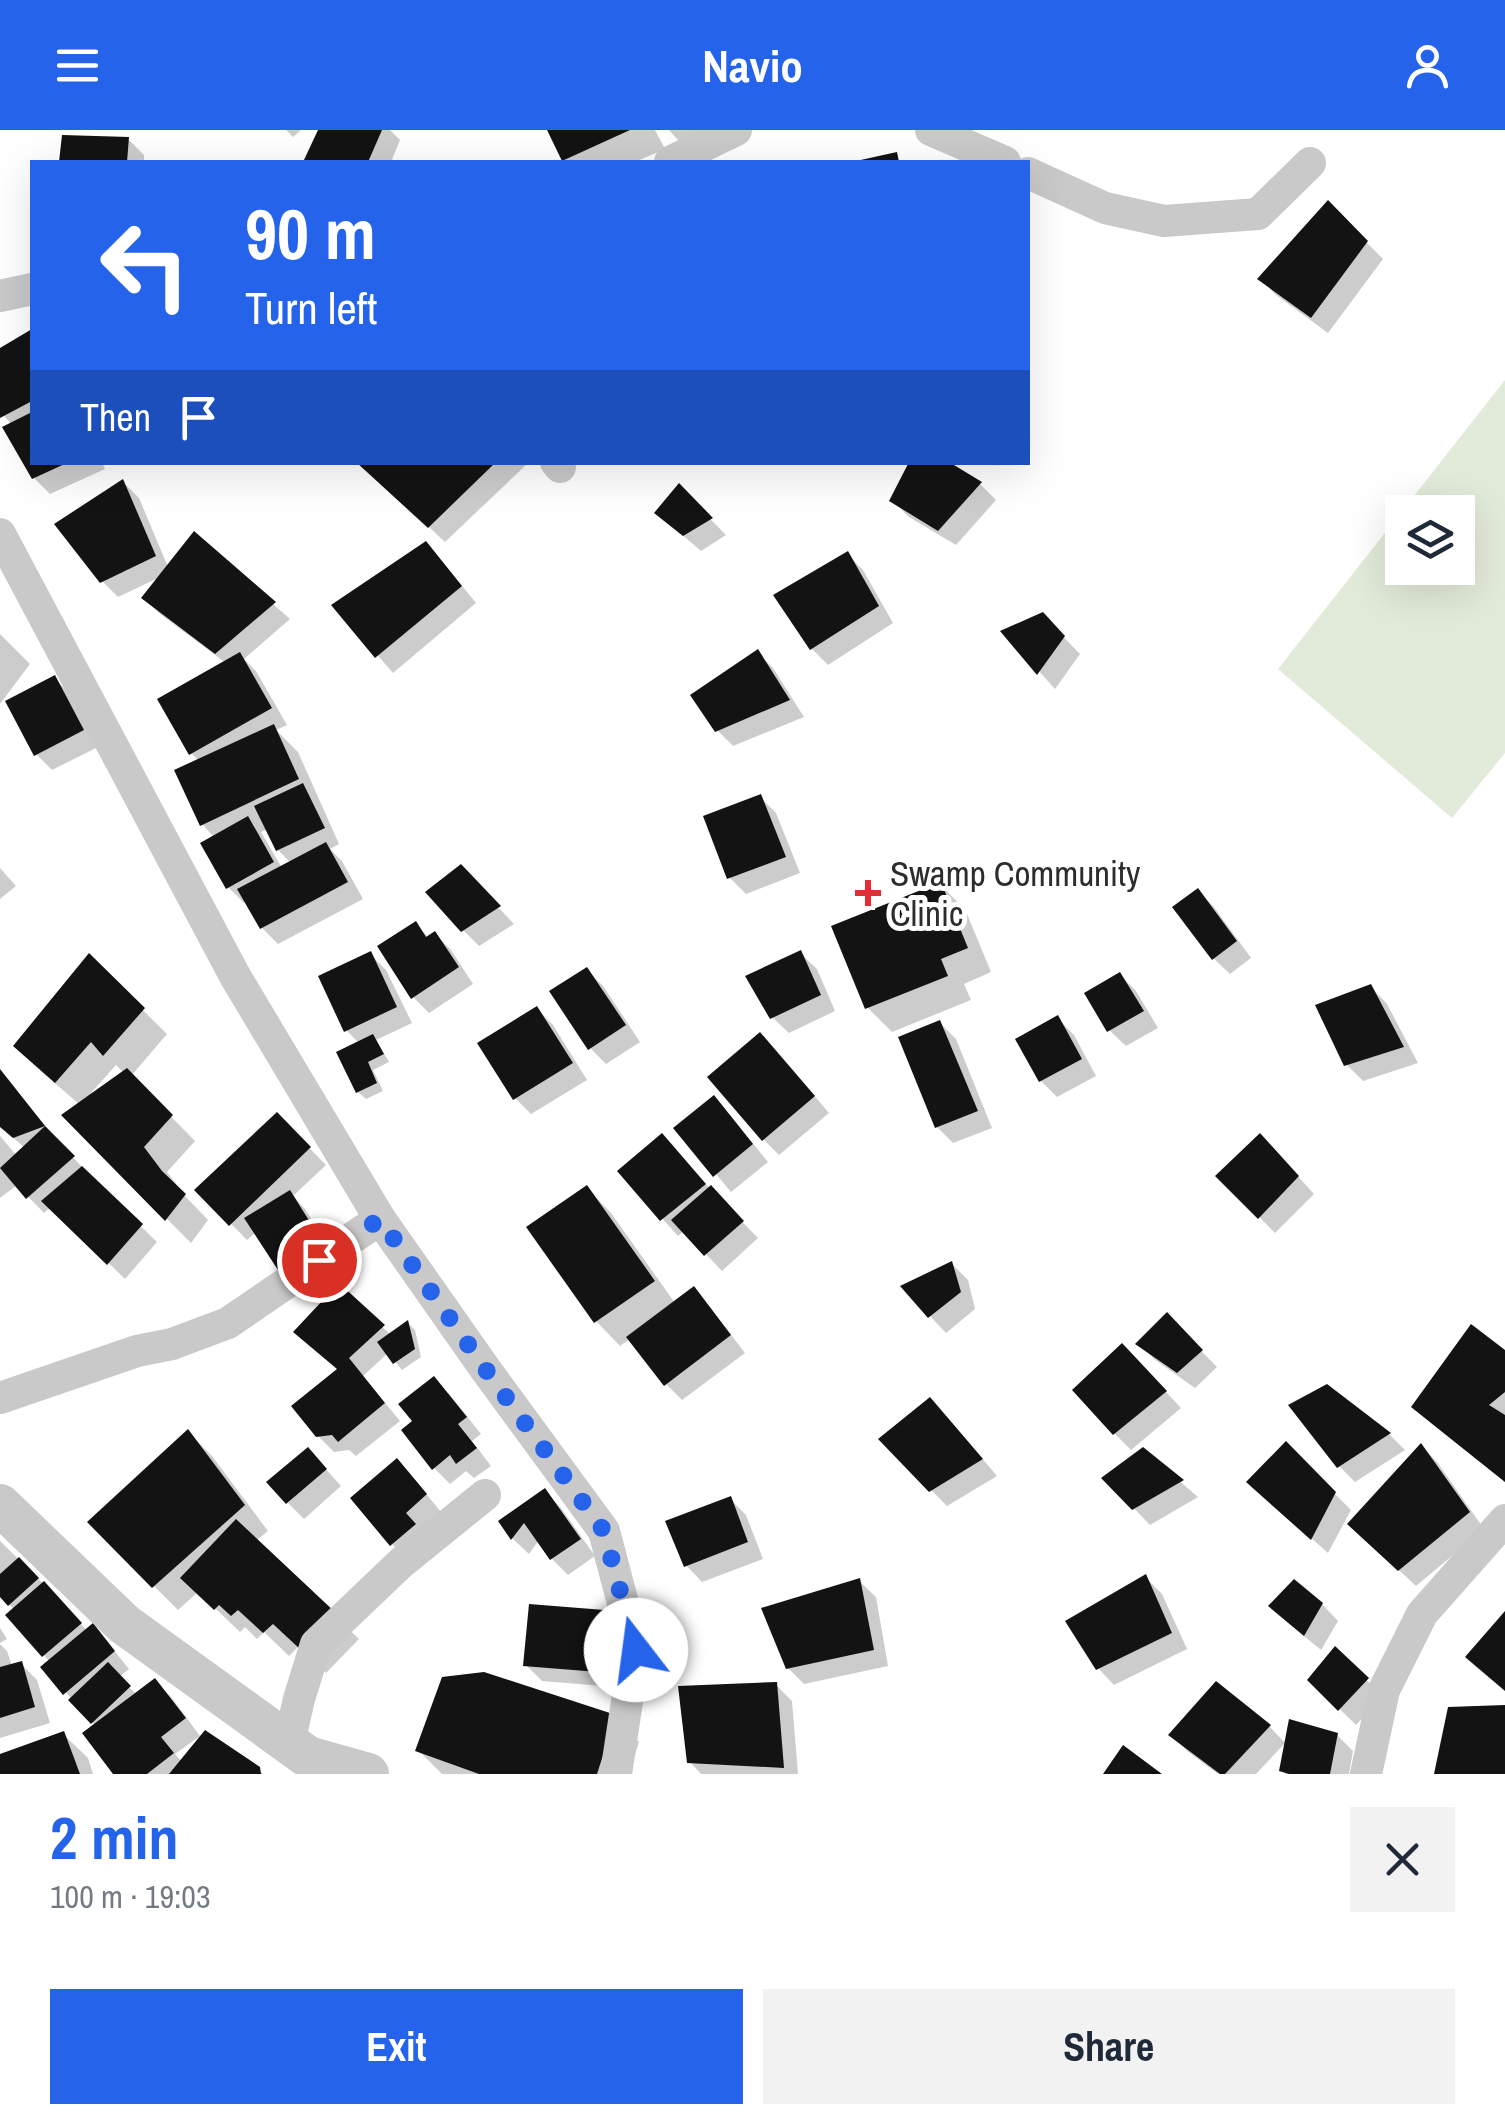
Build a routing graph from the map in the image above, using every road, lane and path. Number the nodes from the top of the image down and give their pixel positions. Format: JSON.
{"nodes":[{"id":1,"x":736,"y":130,"type":"edge"},
{"id":2,"x":931,"y":130,"type":"edge"},
{"id":3,"x":674,"y":160,"type":"edge"},
{"id":4,"x":1000,"y":160,"type":"edge"},
{"id":5,"x":1310,"y":163,"type":"dead end"},
{"id":6,"x":1030,"y":174,"type":"edge"},
{"id":7,"x":30,"y":289,"type":"edge"},
{"id":8,"x":0,"y":296,"type":"edge"},
{"id":9,"x":0,"y":534,"type":"edge"},
{"id":10,"x":380,"y":1219,"type":"junction"},
{"id":11,"x":0,"y":1398,"type":"edge"},
{"id":12,"x":485,"y":1495,"type":"dead end"},
{"id":13,"x":0,"y":1505,"type":"edge"},
{"id":14,"x":1505,"y":1520,"type":"edge"},
{"id":15,"x":297,"y":1758,"type":"edge"},
{"id":16,"x":368,"y":1774,"type":"edge"},
{"id":17,"x":616,"y":1774,"type":"edge"},
{"id":18,"x":1366,"y":1774,"type":"edge"}],
"edges":[{"from":1,"to":3,"type":"street"},
{"from":2,"to":4,"type":"street"},
{"from":5,"to":6,"type":"street"},
{"from":7,"to":8,"type":"street"},
{"from":9,"to":10,"type":"street"},
{"from":10,"to":11,"type":"street"},
{"from":10,"to":17,"type":"street"},
{"from":12,"to":15,"type":"street"},
{"from":13,"to":15,"type":"street"},
{"from":14,"to":18,"type":"street"},
{"from":15,"to":16,"type":"street"}]}
